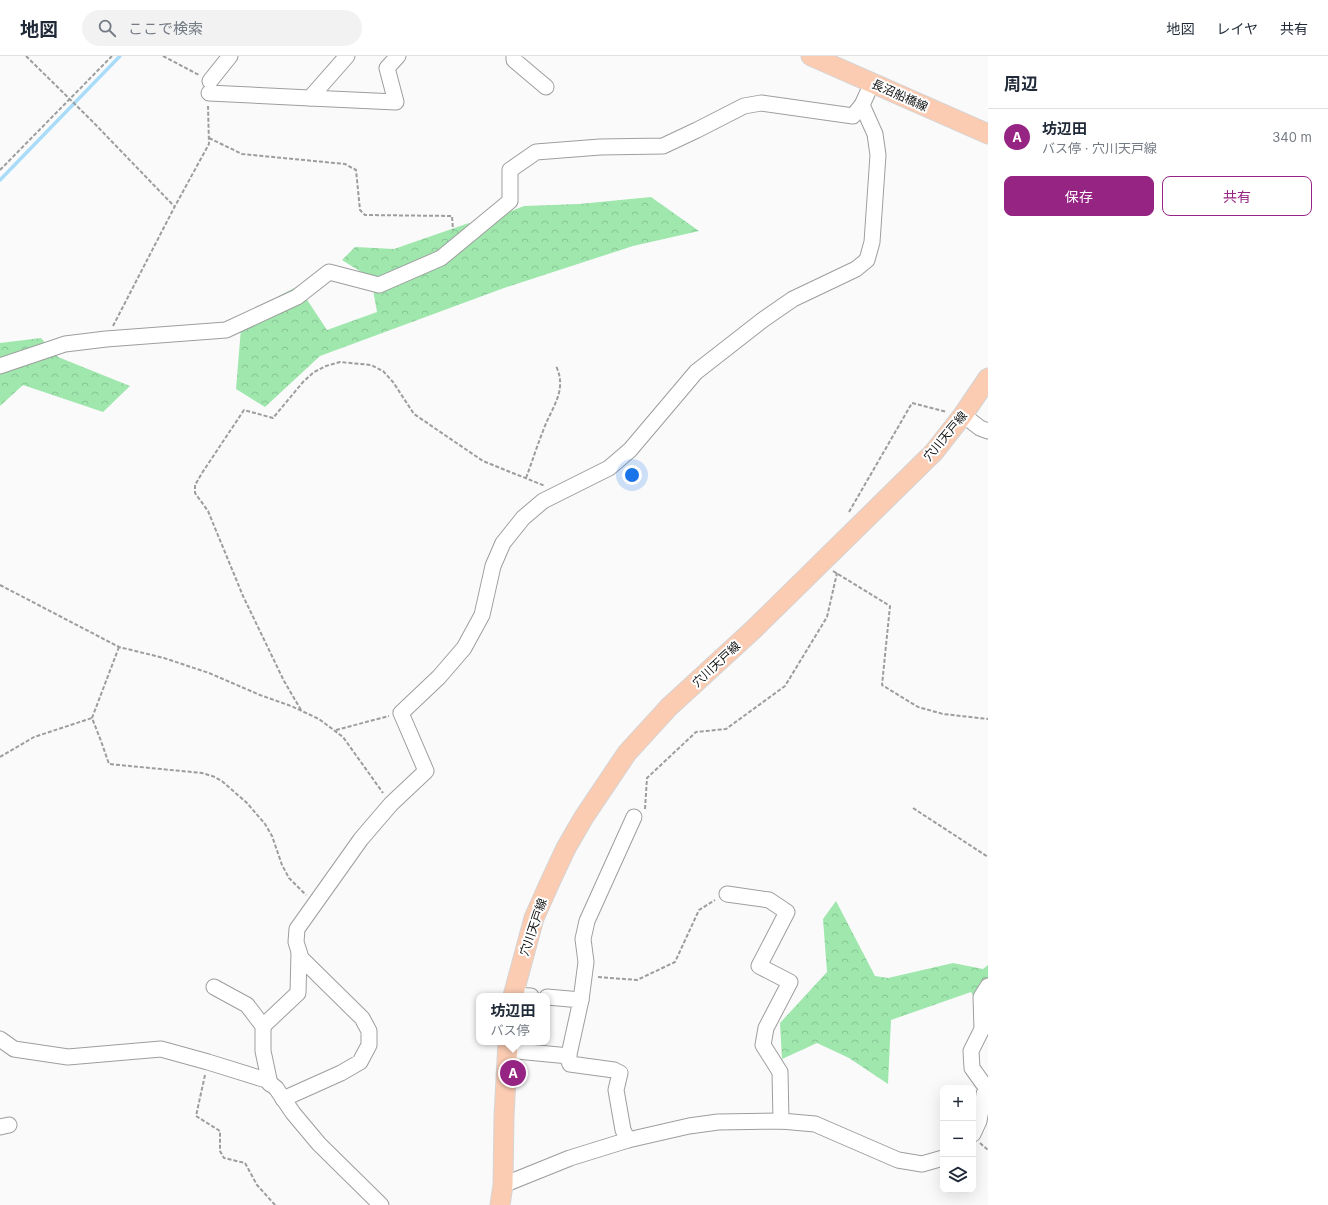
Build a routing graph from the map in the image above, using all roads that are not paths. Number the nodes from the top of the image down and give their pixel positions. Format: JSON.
{"nodes":[{"id":1,"x":230,"y":56,"type":"edge"},
{"id":2,"x":347,"y":56,"type":"edge"},
{"id":3,"x":398,"y":56,"type":"edge"},
{"id":4,"x":514,"y":56,"type":"edge"},
{"id":5,"x":811,"y":56,"type":"edge"},
{"id":6,"x":872,"y":83,"type":"junction"},
{"id":7,"x":546,"y":87,"type":"dead end"},
{"id":8,"x":310,"y":98,"type":"junction"},
{"id":9,"x":862,"y":105,"type":"junction"},
{"id":10,"x":988,"y":134,"type":"edge"},
{"id":11,"x":0,"y":366,"type":"edge"},
{"id":12,"x":988,"y":378,"type":"edge"},
{"id":13,"x":963,"y":415,"type":"junction"},
{"id":14,"x":988,"y":431,"type":"edge"},
{"id":15,"x":634,"y":818,"type":"road end"},
{"id":16,"x":727,"y":894,"type":"road end"},
{"id":17,"x":299,"y":952,"type":"junction"},
{"id":18,"x":988,"y":986,"type":"edge"},
{"id":19,"x":214,"y":987,"type":"dead end"},
{"id":20,"x":520,"y":993,"type":"edge"},
{"id":21,"x":550,"y":997,"type":"edge"},
{"id":22,"x":581,"y":1000,"type":"junction"},
{"id":23,"x":262,"y":1026,"type":"junction"},
{"id":24,"x":0,"y":1039,"type":"edge"},
{"id":25,"x":507,"y":1046,"type":"edge"},
{"id":26,"x":569,"y":1056,"type":"junction"},
{"id":27,"x":270,"y":1084,"type":"junction"},
{"id":28,"x":988,"y":1089,"type":"edge"},
{"id":29,"x":283,"y":1099,"type":"junction"},
{"id":30,"x":781,"y":1121,"type":"junction"},
{"id":31,"x":976,"y":1128,"type":"edge"},
{"id":32,"x":628,"y":1140,"type":"junction"},
{"id":33,"x":940,"y":1159,"type":"edge"},
{"id":34,"x":503,"y":1185,"type":"junction"},
{"id":35,"x":381,"y":1205,"type":"edge"},
{"id":36,"x":500,"y":1205,"type":"edge"}],
"edges":[{"from":1,"to":8,"type":"street"},
{"from":2,"to":8,"type":"street"},
{"from":3,"to":8,"type":"street"},
{"from":4,"to":7,"type":"street"},
{"from":5,"to":6,"type":"main road","name":"長沼船橋線"},
{"from":6,"to":9,"type":"street"},
{"from":6,"to":10,"type":"main road","name":"長沼船橋線"},
{"from":9,"to":11,"type":"street"},
{"from":9,"to":17,"type":"street"},
{"from":12,"to":13,"type":"main road","name":"穴川天戸線"},
{"from":13,"to":14,"type":"street"},
{"from":13,"to":20,"type":"main road","name":"穴川天戸線"},
{"from":15,"to":22,"type":"street"},
{"from":16,"to":30,"type":"street"},
{"from":17,"to":23,"type":"street"},
{"from":17,"to":29,"type":"street"},
{"from":18,"to":28,"type":"street"},
{"from":19,"to":23,"type":"street"},
{"from":21,"to":22,"type":"street"},
{"from":22,"to":26,"type":"street"},
{"from":23,"to":27,"type":"street"},
{"from":24,"to":27,"type":"street"},
{"from":25,"to":26,"type":"street"},
{"from":25,"to":34,"type":"main road"},
{"from":26,"to":32,"type":"street"},
{"from":27,"to":29,"type":"street"},
{"from":28,"to":31,"type":"street"},
{"from":29,"to":35,"type":"street"},
{"from":30,"to":32,"type":"street"},
{"from":30,"to":33,"type":"street"},
{"from":32,"to":34,"type":"street"},
{"from":34,"to":36,"type":"main road"}]}
